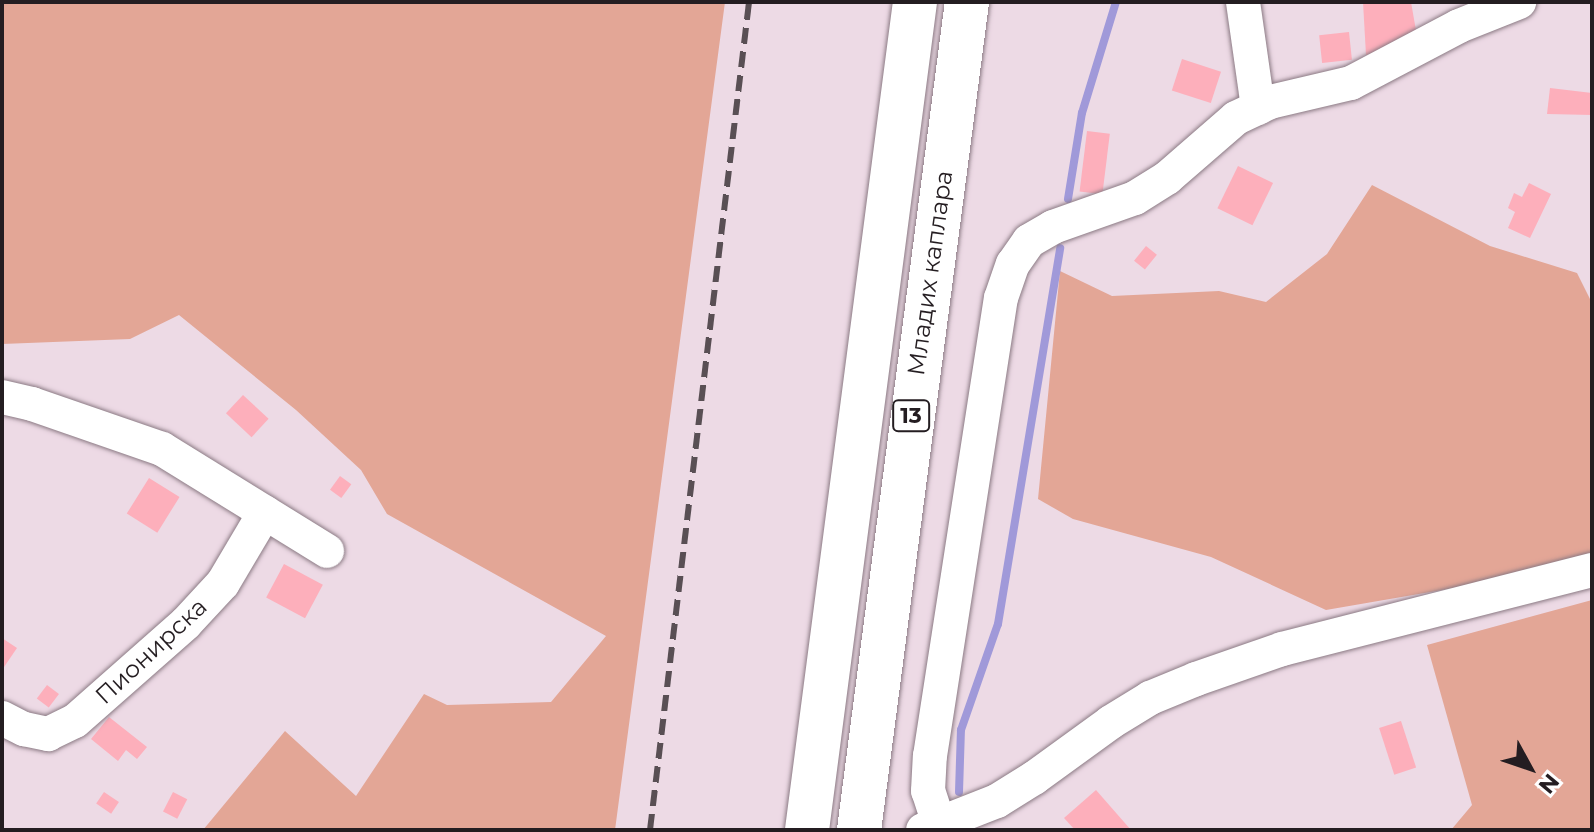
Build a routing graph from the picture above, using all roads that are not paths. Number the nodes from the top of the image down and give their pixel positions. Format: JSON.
{"nodes":[{"id":1,"x":915,"y":2,"type":"edge"},
{"id":2,"x":967,"y":2,"type":"edge"},
{"id":3,"x":1243,"y":2,"type":"edge"},
{"id":4,"x":1519,"y":2,"type":"edge"},
{"id":5,"x":1258,"y":108,"type":"junction"},
{"id":6,"x":2,"y":397,"type":"edge"},
{"id":7,"x":265,"y":512,"type":"junction"},
{"id":8,"x":327,"y":551,"type":"dead end"},
{"id":9,"x":1592,"y":570,"type":"edge"},
{"id":10,"x":2,"y":718,"type":"edge"},
{"id":11,"x":931,"y":827,"type":"edge"},
{"id":12,"x":807,"y":830,"type":"edge"},
{"id":13,"x":859,"y":830,"type":"edge"}],
"edges":[{"from":1,"to":12,"type":"highway","name":"Младих каплара","number":"13"},
{"from":2,"to":13,"type":"highway","name":"Младих каплара","number":"13"},
{"from":3,"to":5,"type":"street"},
{"from":4,"to":5,"type":"street"},
{"from":5,"to":11,"type":"street"},
{"from":6,"to":7,"type":"street"},
{"from":7,"to":8,"type":"street"},
{"from":7,"to":10,"type":"street","name":"Пионирска"},
{"from":9,"to":11,"type":"street"}]}
